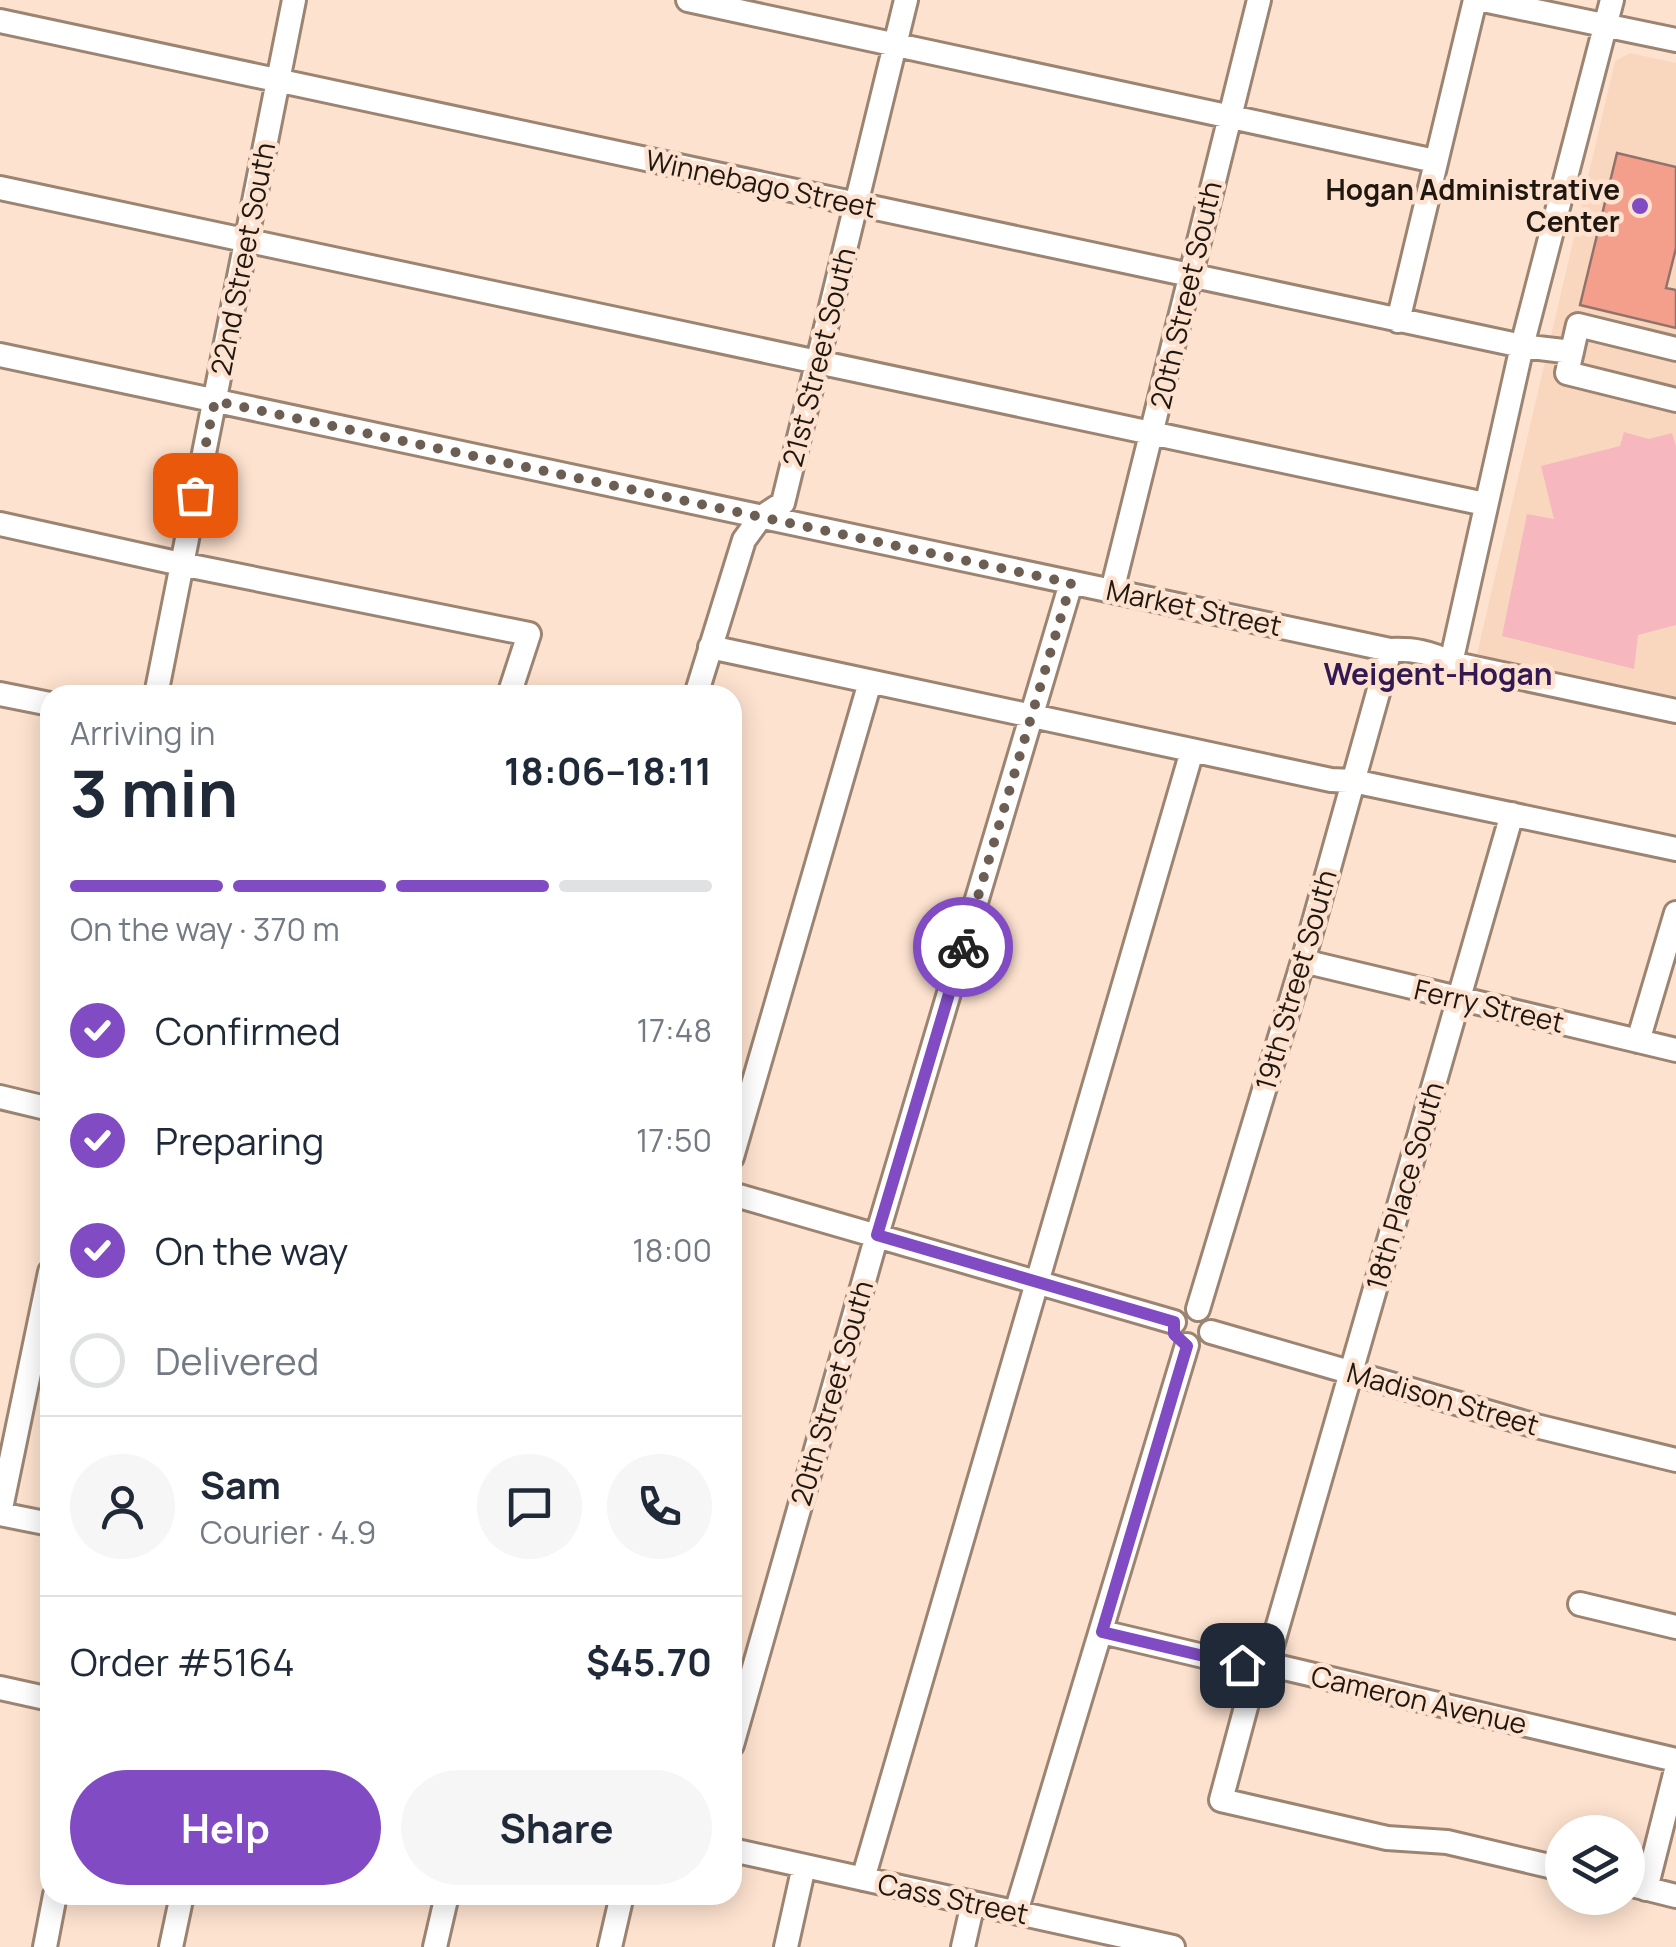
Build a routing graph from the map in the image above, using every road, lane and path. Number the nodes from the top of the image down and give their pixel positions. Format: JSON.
{"nodes":[{"id":1,"x":294,"y":0,"type":"edge"},
{"id":2,"x":688,"y":0,"type":"edge"},
{"id":3,"x":906,"y":0,"type":"edge"},
{"id":4,"x":1259,"y":0,"type":"edge"},
{"id":5,"x":1475,"y":0,"type":"edge"},
{"id":6,"x":1483,"y":0,"type":"edge"},
{"id":7,"x":1612,"y":0,"type":"edge"},
{"id":8,"x":0,"y":21,"type":"edge"},
{"id":9,"x":1605,"y":26,"type":"junction"},
{"id":10,"x":1676,"y":40,"type":"edge"},
{"id":11,"x":896,"y":44,"type":"junction"},
{"id":12,"x":278,"y":81,"type":"junction"},
{"id":13,"x":1229,"y":116,"type":"junction"},
{"id":14,"x":1435,"y":161,"type":"junction"},
{"id":15,"x":0,"y":188,"type":"edge"},
{"id":16,"x":856,"y":205,"type":"junction"},
{"id":17,"x":245,"y":241,"type":"junction"},
{"id":18,"x":1189,"y":277,"type":"junction"},
{"id":19,"x":1398,"y":321,"type":"junction"},
{"id":20,"x":1522,"y":346,"type":"junction"},
{"id":21,"x":1676,"y":349,"type":"edge"},
{"id":22,"x":1572,"y":352,"type":"junction"},
{"id":23,"x":0,"y":354,"type":"edge"},
{"id":24,"x":818,"y":361,"type":"junction"},
{"id":25,"x":1676,"y":400,"type":"edge"},
{"id":26,"x":215,"y":401,"type":"junction"},
{"id":27,"x":1153,"y":434,"type":"junction"},
{"id":28,"x":1486,"y":504,"type":"junction"},
{"id":29,"x":760,"y":518,"type":"junction"},
{"id":30,"x":0,"y":524,"type":"edge"},
{"id":31,"x":181,"y":564,"type":"junction"},
{"id":32,"x":1071,"y":583,"type":"junction"},
{"id":33,"x":1112,"y":591,"type":"junction"},
{"id":34,"x":710,"y":647,"type":"junction"},
{"id":35,"x":1390,"y":650,"type":"junction"},
{"id":36,"x":1450,"y":662,"type":"junction"},
{"id":37,"x":870,"y":682,"type":"junction"},
{"id":38,"x":158,"y":685,"type":"edge"},
{"id":39,"x":512,"y":685,"type":"edge"},
{"id":40,"x":699,"y":685,"type":"edge"},
{"id":41,"x":0,"y":696,"type":"edge"},
{"id":42,"x":40,"y":702,"type":"edge"},
{"id":43,"x":1676,"y":711,"type":"edge"},
{"id":44,"x":1031,"y":717,"type":"junction"},
{"id":45,"x":1192,"y":751,"type":"junction"},
{"id":46,"x":1352,"y":782,"type":"junction"},
{"id":47,"x":1512,"y":814,"type":"junction"},
{"id":48,"x":1676,"y":849,"type":"edge"},
{"id":49,"x":1676,"y":913,"type":"edge"},
{"id":50,"x":1303,"y":961,"type":"junction"},
{"id":51,"x":1458,"y":999,"type":"junction"},
{"id":52,"x":1638,"y":1040,"type":"junction"},
{"id":53,"x":1676,"y":1050,"type":"edge"},
{"id":54,"x":0,"y":1098,"type":"edge"},
{"id":55,"x":40,"y":1107,"type":"edge"},
{"id":56,"x":742,"y":1124,"type":"edge"},
{"id":57,"x":742,"y":1197,"type":"edge"},
{"id":58,"x":877,"y":1235,"type":"junction"},
{"id":59,"x":1035,"y":1282,"type":"junction"},
{"id":60,"x":1198,"y":1308,"type":"junction"},
{"id":61,"x":1174,"y":1322,"type":"junction"},
{"id":62,"x":40,"y":1323,"type":"edge"},
{"id":63,"x":1211,"y":1332,"type":"junction"},
{"id":64,"x":1187,"y":1346,"type":"junction"},
{"id":65,"x":1351,"y":1374,"type":"junction"},
{"id":66,"x":1676,"y":1460,"type":"edge"},
{"id":67,"x":0,"y":1513,"type":"edge"},
{"id":68,"x":40,"y":1522,"type":"edge"},
{"id":69,"x":1580,"y":1604,"type":"dead end"},
{"id":70,"x":1676,"y":1626,"type":"edge"},
{"id":71,"x":1102,"y":1632,"type":"junction"},
{"id":72,"x":1260,"y":1666,"type":"junction"},
{"id":73,"x":0,"y":1688,"type":"edge"},
{"id":74,"x":40,"y":1697,"type":"edge"},
{"id":75,"x":742,"y":1710,"type":"edge"},
{"id":76,"x":1676,"y":1760,"type":"edge"},
{"id":77,"x":1676,"y":1770,"type":"edge"},
{"id":78,"x":742,"y":1852,"type":"edge"},
{"id":79,"x":1645,"y":1862,"type":"edge"},
{"id":80,"x":1545,"y":1865,"type":"edge"},
{"id":81,"x":804,"y":1866,"type":"junction"},
{"id":82,"x":863,"y":1879,"type":"junction"},
{"id":83,"x":1645,"y":1888,"type":"edge"},
{"id":84,"x":1676,"y":1896,"type":"edge"},
{"id":85,"x":973,"y":1903,"type":"junction"},
{"id":86,"x":53,"y":1905,"type":"edge"},
{"id":87,"x":180,"y":1905,"type":"edge"},
{"id":88,"x":444,"y":1905,"type":"edge"},
{"id":89,"x":620,"y":1905,"type":"edge"},
{"id":90,"x":1016,"y":1912,"type":"junction"},
{"id":91,"x":1141,"y":1943,"type":"edge"},
{"id":92,"x":45,"y":1947,"type":"edge"},
{"id":93,"x":171,"y":1947,"type":"edge"},
{"id":94,"x":435,"y":1947,"type":"edge"},
{"id":95,"x":610,"y":1947,"type":"edge"},
{"id":96,"x":786,"y":1947,"type":"edge"},
{"id":97,"x":962,"y":1947,"type":"edge"},
{"id":98,"x":1174,"y":1947,"type":"edge"}],
"edges":[{"from":1,"to":12,"type":"street","name":"22nd Street South"},
{"from":2,"to":11,"type":"street"},
{"from":3,"to":11,"type":"street","name":"21st Street South"},
{"from":4,"to":13,"type":"street","name":"20th Street South"},
{"from":5,"to":14,"type":"street"},
{"from":6,"to":9,"type":"street"},
{"from":7,"to":9,"type":"street"},
{"from":8,"to":12,"type":"street","name":"Winnebago Street"},
{"from":9,"to":10,"type":"street"},
{"from":9,"to":20,"type":"street"},
{"from":11,"to":13,"type":"street"},
{"from":11,"to":16,"type":"street","name":"21st Street South"},
{"from":12,"to":16,"type":"street","name":"Winnebago Street"},
{"from":12,"to":17,"type":"street","name":"22nd Street South"},
{"from":13,"to":14,"type":"street"},
{"from":13,"to":18,"type":"street","name":"20th Street South"},
{"from":14,"to":19,"type":"street"},
{"from":15,"to":17,"type":"street"},
{"from":16,"to":18,"type":"street","name":"Winnebago Street"},
{"from":16,"to":24,"type":"street","name":"21st Street South"},
{"from":17,"to":24,"type":"street"},
{"from":17,"to":26,"type":"street","name":"22nd Street South"},
{"from":18,"to":19,"type":"street","name":"Winnebago Street"},
{"from":18,"to":27,"type":"street","name":"20th Street South"},
{"from":19,"to":20,"type":"street","name":"Winnebago Street"},
{"from":20,"to":22,"type":"street","name":"Winnebago Street"},
{"from":20,"to":28,"type":"street"},
{"from":21,"to":22,"type":"street"},
{"from":22,"to":25,"type":"street"},
{"from":23,"to":26,"type":"street","name":"Market Street"},
{"from":24,"to":27,"type":"street"},
{"from":24,"to":29,"type":"street","name":"21st Street South"},
{"from":26,"to":29,"type":"street","name":"Market Street"},
{"from":26,"to":31,"type":"street","name":"22nd Street South"},
{"from":27,"to":28,"type":"street"},
{"from":27,"to":33,"type":"street","name":"20th Street South"},
{"from":28,"to":36,"type":"street"},
{"from":29,"to":32,"type":"street","name":"Market Street"},
{"from":29,"to":34,"type":"street","name":"21st Street South"},
{"from":30,"to":31,"type":"street"},
{"from":31,"to":38,"type":"street","name":"22nd Street South"},
{"from":31,"to":39,"type":"street"},
{"from":32,"to":33,"type":"street","name":"Market Street"},
{"from":32,"to":44,"type":"street","name":"20th Street South"},
{"from":33,"to":35,"type":"street","name":"Market Street"},
{"from":34,"to":37,"type":"street"},
{"from":34,"to":40,"type":"street","name":"21st Street South"},
{"from":35,"to":36,"type":"street","name":"Market Street"},
{"from":35,"to":46,"type":"street","name":"19th Street South"},
{"from":36,"to":43,"type":"street","name":"Market Street"},
{"from":37,"to":44,"type":"street"},
{"from":37,"to":56,"type":"street"},
{"from":41,"to":42,"type":"street"},
{"from":44,"to":45,"type":"street"},
{"from":44,"to":58,"type":"street","name":"20th Street South"},
{"from":45,"to":46,"type":"street"},
{"from":45,"to":59,"type":"street"},
{"from":46,"to":47,"type":"street"},
{"from":46,"to":50,"type":"street","name":"19th Street South"},
{"from":47,"to":48,"type":"street"},
{"from":47,"to":51,"type":"street","name":"18th Place South"},
{"from":49,"to":52,"type":"street"},
{"from":50,"to":51,"type":"street","name":"Ferry Street"},
{"from":50,"to":60,"type":"street","name":"19th Street South"},
{"from":51,"to":52,"type":"street","name":"Ferry Street"},
{"from":51,"to":65,"type":"street","name":"18th Place South"},
{"from":52,"to":53,"type":"street","name":"Ferry Street"},
{"from":54,"to":55,"type":"street"},
{"from":57,"to":58,"type":"street"},
{"from":58,"to":59,"type":"street"},
{"from":58,"to":75,"type":"street","name":"20th Street South"},
{"from":59,"to":61,"type":"street"},
{"from":59,"to":82,"type":"street"},
{"from":60,"to":61,"type":"street"},
{"from":60,"to":63,"type":"street"},
{"from":61,"to":64,"type":"street"},
{"from":62,"to":67,"type":"street"},
{"from":63,"to":64,"type":"street"},
{"from":63,"to":65,"type":"street","name":"Madison Street"},
{"from":64,"to":71,"type":"street"},
{"from":65,"to":66,"type":"street","name":"Madison Street"},
{"from":65,"to":72,"type":"street","name":"18th Place South"},
{"from":67,"to":68,"type":"street"},
{"from":69,"to":70,"type":"street"},
{"from":71,"to":72,"type":"street","name":"Cameron Avenue"},
{"from":71,"to":90,"type":"street"},
{"from":72,"to":76,"type":"street","name":"Cameron Avenue"},
{"from":72,"to":80,"type":"street","name":"18th Place South"},
{"from":73,"to":74,"type":"street"},
{"from":77,"to":79,"type":"street"},
{"from":78,"to":81,"type":"street","name":"Cass Street"},
{"from":81,"to":82,"type":"street","name":"Cass Street"},
{"from":81,"to":96,"type":"street"},
{"from":82,"to":85,"type":"street","name":"Cass Street"},
{"from":83,"to":84,"type":"street"},
{"from":85,"to":90,"type":"street","name":"Cass Street"},
{"from":85,"to":97,"type":"street"},
{"from":86,"to":92,"type":"street"},
{"from":87,"to":93,"type":"street"},
{"from":88,"to":94,"type":"street"},
{"from":89,"to":95,"type":"street"},
{"from":90,"to":91,"type":"street","name":"Cass Street"},
{"from":91,"to":98,"type":"street","name":"Cass Street"}]}
